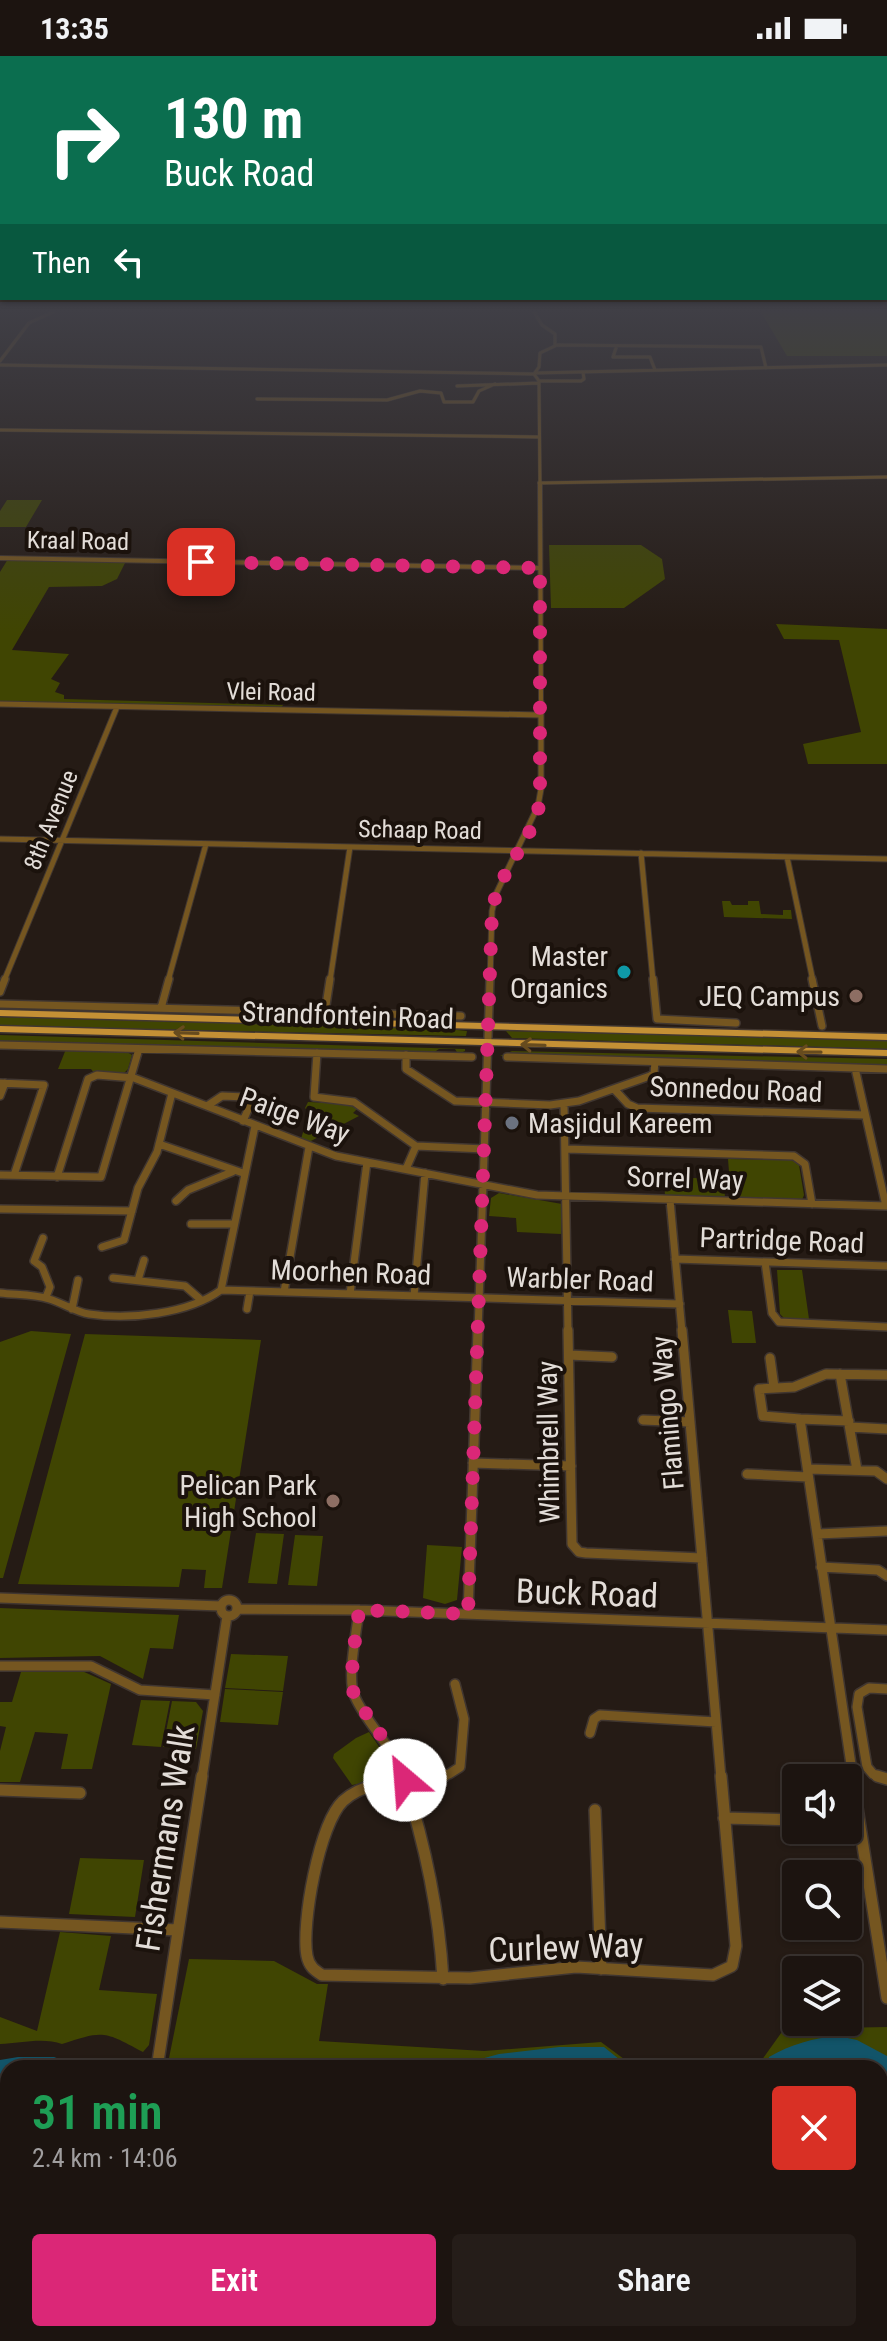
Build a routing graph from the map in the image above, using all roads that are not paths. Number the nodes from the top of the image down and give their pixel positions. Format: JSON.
{"nodes":[{"id":1,"x":539,"y":419,"type":"edge"},
{"id":2,"x":0,"y":430,"type":"edge"},
{"id":3,"x":539,"y":437,"type":"junction"},
{"id":4,"x":887,"y":477,"type":"edge"},
{"id":5,"x":539,"y":483,"type":"junction"},
{"id":6,"x":0,"y":558,"type":"edge"},
{"id":7,"x":540,"y":568,"type":"junction"},
{"id":8,"x":0,"y":704,"type":"edge"},
{"id":9,"x":117,"y":707,"type":"junction"},
{"id":10,"x":540,"y":715,"type":"junction"},
{"id":11,"x":0,"y":839,"type":"edge"},
{"id":12,"x":62,"y":841,"type":"junction"},
{"id":13,"x":206,"y":844,"type":"junction"},
{"id":14,"x":350,"y":847,"type":"junction"},
{"id":15,"x":517,"y":851,"type":"junction"},
{"id":16,"x":641,"y":853,"type":"junction"},
{"id":17,"x":787,"y":857,"type":"junction"},
{"id":18,"x":887,"y":859,"type":"edge"},
{"id":19,"x":0,"y":992,"type":"edge"},
{"id":20,"x":0,"y":1004,"type":"edge"},
{"id":21,"x":161,"y":1008,"type":"junction"},
{"id":22,"x":325,"y":1012,"type":"junction"},
{"id":23,"x":0,"y":1013,"type":"edge"},
{"id":24,"x":461,"y":1016,"type":"dead end"},
{"id":25,"x":736,"y":1023,"type":"dead end"},
{"id":26,"x":490,"y":1026,"type":"junction"},
{"id":27,"x":822,"y":1026,"type":"dead end"},
{"id":28,"x":0,"y":1029,"type":"edge"},
{"id":29,"x":887,"y":1037,"type":"edge"},
{"id":30,"x":489,"y":1044,"type":"junction"},
{"id":31,"x":0,"y":1045,"type":"edge"},
{"id":32,"x":139,"y":1049,"type":"junction"},
{"id":33,"x":317,"y":1053,"type":"junction"},
{"id":34,"x":887,"y":1053,"type":"edge"},
{"id":35,"x":406,"y":1055,"type":"junction"},
{"id":36,"x":472,"y":1057,"type":"dead end"},
{"id":37,"x":507,"y":1057,"type":"dead end"},
{"id":38,"x":655,"y":1062,"type":"junction"},
{"id":39,"x":855,"y":1068,"type":"junction"},
{"id":40,"x":887,"y":1069,"type":"edge"},
{"id":41,"x":130,"y":1076,"type":"junction"},
{"id":42,"x":2,"y":1083,"type":"edge"},
{"id":43,"x":614,"y":1089,"type":"junction"},
{"id":44,"x":172,"y":1093,"type":"junction"},
{"id":45,"x":0,"y":1096,"type":"edge"},
{"id":46,"x":487,"y":1103,"type":"junction"},
{"id":47,"x":564,"y":1105,"type":"junction"},
{"id":48,"x":207,"y":1106,"type":"junction"},
{"id":49,"x":865,"y":1115,"type":"junction"},
{"id":50,"x":243,"y":1121,"type":"junction"},
{"id":51,"x":255,"y":1126,"type":"junction"},
{"id":52,"x":159,"y":1144,"type":"junction"},
{"id":53,"x":416,"y":1146,"type":"junction"},
{"id":54,"x":309,"y":1147,"type":"junction"},
{"id":55,"x":485,"y":1149,"type":"junction"},
{"id":56,"x":566,"y":1149,"type":"junction"},
{"id":57,"x":367,"y":1162,"type":"junction"},
{"id":58,"x":406,"y":1169,"type":"junction"},
{"id":59,"x":232,"y":1172,"type":"junction"},
{"id":60,"x":243,"y":1173,"type":"junction"},
{"id":61,"x":425,"y":1173,"type":"junction"},
{"id":62,"x":0,"y":1175,"type":"edge"},
{"id":63,"x":14,"y":1175,"type":"junction"},
{"id":64,"x":57,"y":1177,"type":"junction"},
{"id":65,"x":484,"y":1185,"type":"junction"},
{"id":66,"x":566,"y":1197,"type":"junction"},
{"id":67,"x":670,"y":1200,"type":"junction"},
{"id":68,"x":176,"y":1201,"type":"dead end"},
{"id":69,"x":812,"y":1204,"type":"junction"},
{"id":70,"x":886,"y":1206,"type":"edge"},
{"id":71,"x":0,"y":1209,"type":"edge"},
{"id":72,"x":132,"y":1211,"type":"junction"},
{"id":73,"x":191,"y":1224,"type":"dead end"},
{"id":74,"x":234,"y":1224,"type":"junction"},
{"id":75,"x":43,"y":1238,"type":"dead end"},
{"id":76,"x":102,"y":1247,"type":"dead end"},
{"id":77,"x":675,"y":1259,"type":"junction"},
{"id":78,"x":144,"y":1260,"type":"dead end"},
{"id":79,"x":765,"y":1262,"type":"junction"},
{"id":80,"x":887,"y":1266,"type":"edge"},
{"id":81,"x":113,"y":1278,"type":"dead end"},
{"id":82,"x":78,"y":1280,"type":"dead end"},
{"id":83,"x":138,"y":1280,"type":"junction"},
{"id":84,"x":221,"y":1290,"type":"junction"},
{"id":85,"x":250,"y":1291,"type":"junction"},
{"id":86,"x":284,"y":1292,"type":"junction"},
{"id":87,"x":0,"y":1293,"type":"edge"},
{"id":88,"x":350,"y":1294,"type":"junction"},
{"id":89,"x":414,"y":1296,"type":"junction"},
{"id":90,"x":46,"y":1297,"type":"junction"},
{"id":91,"x":480,"y":1298,"type":"junction"},
{"id":92,"x":200,"y":1299,"type":"junction"},
{"id":93,"x":568,"y":1301,"type":"junction"},
{"id":94,"x":680,"y":1304,"type":"junction"},
{"id":95,"x":72,"y":1309,"type":"junction"},
{"id":96,"x":247,"y":1309,"type":"dead end"},
{"id":97,"x":887,"y":1327,"type":"edge"},
{"id":98,"x":569,"y":1355,"type":"junction"},
{"id":99,"x":612,"y":1357,"type":"dead end"},
{"id":100,"x":770,"y":1358,"type":"dead end"},
{"id":101,"x":840,"y":1374,"type":"junction"},
{"id":102,"x":887,"y":1375,"type":"edge"},
{"id":103,"x":774,"y":1387,"type":"junction"},
{"id":104,"x":800,"y":1419,"type":"junction"},
{"id":105,"x":643,"y":1420,"type":"dead end"},
{"id":106,"x":690,"y":1422,"type":"junction"},
{"id":107,"x":849,"y":1424,"type":"junction"},
{"id":108,"x":887,"y":1429,"type":"edge"},
{"id":109,"x":473,"y":1463,"type":"junction"},
{"id":110,"x":571,"y":1466,"type":"junction"},
{"id":111,"x":857,"y":1470,"type":"junction"},
{"id":112,"x":808,"y":1473,"type":"junction"},
{"id":113,"x":747,"y":1474,"type":"dead end"},
{"id":114,"x":887,"y":1479,"type":"edge"},
{"id":115,"x":887,"y":1531,"type":"edge"},
{"id":116,"x":817,"y":1534,"type":"junction"},
{"id":117,"x":702,"y":1558,"type":"junction"},
{"id":118,"x":821,"y":1567,"type":"junction"},
{"id":119,"x":887,"y":1576,"type":"edge"},
{"id":120,"x":0,"y":1598,"type":"edge"},
{"id":121,"x":221,"y":1606,"type":"junction"},
{"id":122,"x":238,"y":1609,"type":"junction"},
{"id":123,"x":359,"y":1610,"type":"junction"},
{"id":124,"x":468,"y":1614,"type":"junction"},
{"id":125,"x":227,"y":1616,"type":"junction"},
{"id":126,"x":707,"y":1623,"type":"junction"},
{"id":127,"x":829,"y":1627,"type":"junction"},
{"id":128,"x":887,"y":1630,"type":"edge"},
{"id":129,"x":0,"y":1666,"type":"edge"},
{"id":130,"x":455,"y":1684,"type":"dead end"},
{"id":131,"x":887,"y":1689,"type":"edge"},
{"id":132,"x":215,"y":1695,"type":"junction"},
{"id":133,"x":716,"y":1722,"type":"junction"},
{"id":134,"x":590,"y":1733,"type":"dead end"},
{"id":135,"x":847,"y":1764,"type":"edge"},
{"id":136,"x":887,"y":1779,"type":"edge"},
{"id":137,"x":405,"y":1780,"type":"junction"},
{"id":138,"x":0,"y":1790,"type":"edge"},
{"id":139,"x":80,"y":1793,"type":"dead end"},
{"id":140,"x":595,"y":1810,"type":"dead end"},
{"id":141,"x":724,"y":1818,"type":"junction"},
{"id":142,"x":782,"y":1820,"type":"edge"},
{"id":143,"x":858,"y":1844,"type":"edge"},
{"id":144,"x":0,"y":1922,"type":"edge"},
{"id":145,"x":178,"y":1930,"type":"junction"},
{"id":146,"x":601,"y":1969,"type":"junction"},
{"id":147,"x":443,"y":1979,"type":"junction"},
{"id":148,"x":887,"y":1998,"type":"edge"},
{"id":149,"x":158,"y":2060,"type":"edge"}],
"edges":[{"from":1,"to":3,"type":"street"},
{"from":2,"to":3,"type":"street"},
{"from":3,"to":5,"type":"street"},
{"from":4,"to":5,"type":"street"},
{"from":5,"to":7,"type":"street"},
{"from":6,"to":7,"type":"street","name":"Kraal Road"},
{"from":7,"to":10,"type":"street"},
{"from":8,"to":9,"type":"street","name":"Vlei Road"},
{"from":9,"to":10,"type":"street","name":"Vlei Road"},
{"from":9,"to":12,"type":"street","name":"8th Avenue"},
{"from":10,"to":15,"type":"street"},
{"from":11,"to":12,"type":"street","name":"Schaap Road"},
{"from":12,"to":13,"type":"street","name":"Schaap Road"},
{"from":12,"to":19,"type":"street","name":"8th Avenue"},
{"from":13,"to":14,"type":"street","name":"Schaap Road"},
{"from":13,"to":21,"type":"street"},
{"from":14,"to":15,"type":"street","name":"Schaap Road"},
{"from":14,"to":22,"type":"street"},
{"from":15,"to":16,"type":"street","name":"Schaap Road"},
{"from":15,"to":26,"type":"street"},
{"from":16,"to":17,"type":"street","name":"Schaap Road"},
{"from":16,"to":25,"type":"street"},
{"from":17,"to":18,"type":"street","name":"Schaap Road"},
{"from":17,"to":27,"type":"street"},
{"from":20,"to":21,"type":"street"},
{"from":21,"to":22,"type":"street"},
{"from":22,"to":24,"type":"street"},
{"from":23,"to":26,"type":"main road","name":"Strandfontein Road"},
{"from":26,"to":29,"type":"main road","name":"Strandfontein Road"},
{"from":26,"to":30,"type":"street"},
{"from":30,"to":28,"type":"main road","name":"Strandfontein Road","one_way":true},
{"from":34,"to":30,"type":"main road","name":"Strandfontein Road","one_way":true},
{"from":30,"to":46,"type":"street"},
{"from":31,"to":32,"type":"street","name":"Strandfontein Road"},
{"from":32,"to":33,"type":"street","name":"Strandfontein Road"},
{"from":32,"to":41,"type":"street"},
{"from":33,"to":35,"type":"street","name":"Strandfontein Road"},
{"from":33,"to":53,"type":"street"},
{"from":35,"to":36,"type":"street","name":"Strandfontein Road"},
{"from":35,"to":46,"type":"street"},
{"from":37,"to":38,"type":"street"},
{"from":38,"to":39,"type":"street"},
{"from":38,"to":43,"type":"street"},
{"from":39,"to":40,"type":"street"},
{"from":39,"to":49,"type":"street","name":"Sorrel Way"},
{"from":41,"to":44,"type":"street","name":"Paige Way"},
{"from":41,"to":64,"type":"street"},
{"from":41,"to":64,"type":"street"},
{"from":42,"to":45,"type":"street"},
{"from":42,"to":63,"type":"street"},
{"from":43,"to":47,"type":"street"},
{"from":43,"to":49,"type":"street","name":"Sonnedou Road"},
{"from":44,"to":48,"type":"street","name":"Paige Way"},
{"from":44,"to":52,"type":"street"},
{"from":46,"to":47,"type":"street"},
{"from":46,"to":55,"type":"street"},
{"from":47,"to":56,"type":"street","name":"Whimbrell Way"},
{"from":48,"to":50,"type":"street","name":"Paige Way"},
{"from":48,"to":50,"type":"street"},
{"from":49,"to":70,"type":"street","name":"Sorrel Way"},
{"from":50,"to":51,"type":"street","name":"Paige Way"},
{"from":51,"to":54,"type":"street","name":"Paige Way"},
{"from":51,"to":60,"type":"street"},
{"from":52,"to":59,"type":"street"},
{"from":52,"to":72,"type":"street"},
{"from":53,"to":55,"type":"street"},
{"from":53,"to":58,"type":"street"},
{"from":54,"to":57,"type":"street","name":"Paige Way"},
{"from":54,"to":86,"type":"street"},
{"from":55,"to":65,"type":"street"},
{"from":56,"to":66,"type":"street","name":"Whimbrell Way"},
{"from":56,"to":69,"type":"street"},
{"from":57,"to":58,"type":"street","name":"Paige Way"},
{"from":57,"to":88,"type":"street"},
{"from":58,"to":61,"type":"street","name":"Paige Way"},
{"from":59,"to":60,"type":"street"},
{"from":59,"to":68,"type":"street"},
{"from":60,"to":74,"type":"street"},
{"from":61,"to":65,"type":"street","name":"Paige Way"},
{"from":61,"to":89,"type":"street"},
{"from":62,"to":63,"type":"street"},
{"from":63,"to":64,"type":"street"},
{"from":65,"to":66,"type":"street","name":"Sorrel Way"},
{"from":65,"to":91,"type":"street"},
{"from":66,"to":67,"type":"street","name":"Sorrel Way"},
{"from":66,"to":93,"type":"street","name":"Whimbrell Way"},
{"from":67,"to":69,"type":"street","name":"Sorrel Way"},
{"from":67,"to":77,"type":"street","name":"Flamingo Way"},
{"from":69,"to":70,"type":"street","name":"Sorrel Way"},
{"from":71,"to":72,"type":"street"},
{"from":72,"to":76,"type":"street"},
{"from":73,"to":74,"type":"street"},
{"from":74,"to":84,"type":"street"},
{"from":75,"to":90,"type":"street"},
{"from":77,"to":79,"type":"street","name":"Partridge Road"},
{"from":77,"to":94,"type":"street","name":"Flamingo Way"},
{"from":78,"to":83,"type":"street"},
{"from":79,"to":80,"type":"street","name":"Partridge Road"},
{"from":79,"to":97,"type":"street"},
{"from":81,"to":83,"type":"street"},
{"from":82,"to":95,"type":"street"},
{"from":83,"to":92,"type":"street"},
{"from":84,"to":85,"type":"street","name":"Moorhen Road"},
{"from":84,"to":92,"type":"street"},
{"from":85,"to":86,"type":"street","name":"Moorhen Road"},
{"from":85,"to":96,"type":"street"},
{"from":86,"to":88,"type":"street","name":"Moorhen Road"},
{"from":87,"to":90,"type":"street"},
{"from":88,"to":89,"type":"street","name":"Moorhen Road"},
{"from":89,"to":91,"type":"street","name":"Moorhen Road"},
{"from":90,"to":95,"type":"street"},
{"from":91,"to":93,"type":"street","name":"Warbler Road"},
{"from":91,"to":109,"type":"street"},
{"from":92,"to":95,"type":"street"},
{"from":93,"to":94,"type":"street","name":"Warbler Road"},
{"from":93,"to":98,"type":"street","name":"Whimbrell Way"},
{"from":94,"to":106,"type":"street","name":"Flamingo Way"},
{"from":98,"to":99,"type":"street"},
{"from":98,"to":110,"type":"street","name":"Whimbrell Way"},
{"from":100,"to":103,"type":"street"},
{"from":101,"to":102,"type":"street"},
{"from":101,"to":103,"type":"street"},
{"from":101,"to":107,"type":"street"},
{"from":103,"to":104,"type":"street"},
{"from":104,"to":107,"type":"street"},
{"from":104,"to":112,"type":"street"},
{"from":105,"to":106,"type":"street"},
{"from":106,"to":117,"type":"street","name":"Flamingo Way"},
{"from":107,"to":108,"type":"street"},
{"from":107,"to":111,"type":"street"},
{"from":109,"to":110,"type":"street"},
{"from":109,"to":124,"type":"street"},
{"from":110,"to":117,"type":"street","name":"Whimbrell Way"},
{"from":111,"to":112,"type":"street"},
{"from":111,"to":114,"type":"street"},
{"from":112,"to":113,"type":"street"},
{"from":112,"to":116,"type":"street"},
{"from":115,"to":116,"type":"street"},
{"from":116,"to":118,"type":"street"},
{"from":117,"to":126,"type":"street","name":"Flamingo Way"},
{"from":118,"to":119,"type":"street"},
{"from":118,"to":127,"type":"street"},
{"from":120,"to":121,"type":"street"},
{"from":121,"to":122,"type":"street"},
{"from":121,"to":125,"type":"street"},
{"from":122,"to":123,"type":"street","name":"Buck Road"},
{"from":122,"to":125,"type":"street"},
{"from":123,"to":124,"type":"street","name":"Buck Road"},
{"from":123,"to":137,"type":"street"},
{"from":124,"to":126,"type":"street","name":"Buck Road"},
{"from":125,"to":132,"type":"street","name":"Fishermans Walk"},
{"from":126,"to":127,"type":"street","name":"Buck Road"},
{"from":126,"to":133,"type":"street","name":"Curlew Way"},
{"from":127,"to":128,"type":"street","name":"Buck Road"},
{"from":127,"to":135,"type":"street"},
{"from":129,"to":132,"type":"street"},
{"from":130,"to":137,"type":"street"},
{"from":131,"to":136,"type":"street"},
{"from":132,"to":145,"type":"street","name":"Fishermans Walk"},
{"from":133,"to":134,"type":"street"},
{"from":133,"to":141,"type":"street","name":"Curlew Way"},
{"from":137,"to":147,"type":"street"},
{"from":137,"to":147,"type":"street","name":"Curlew Way"},
{"from":138,"to":139,"type":"street"},
{"from":140,"to":146,"type":"street"},
{"from":141,"to":142,"type":"street"},
{"from":141,"to":146,"type":"street","name":"Curlew Way"},
{"from":143,"to":148,"type":"street"},
{"from":144,"to":145,"type":"street"},
{"from":145,"to":149,"type":"street","name":"Fishermans Walk"},
{"from":146,"to":147,"type":"street","name":"Curlew Way"}]}
